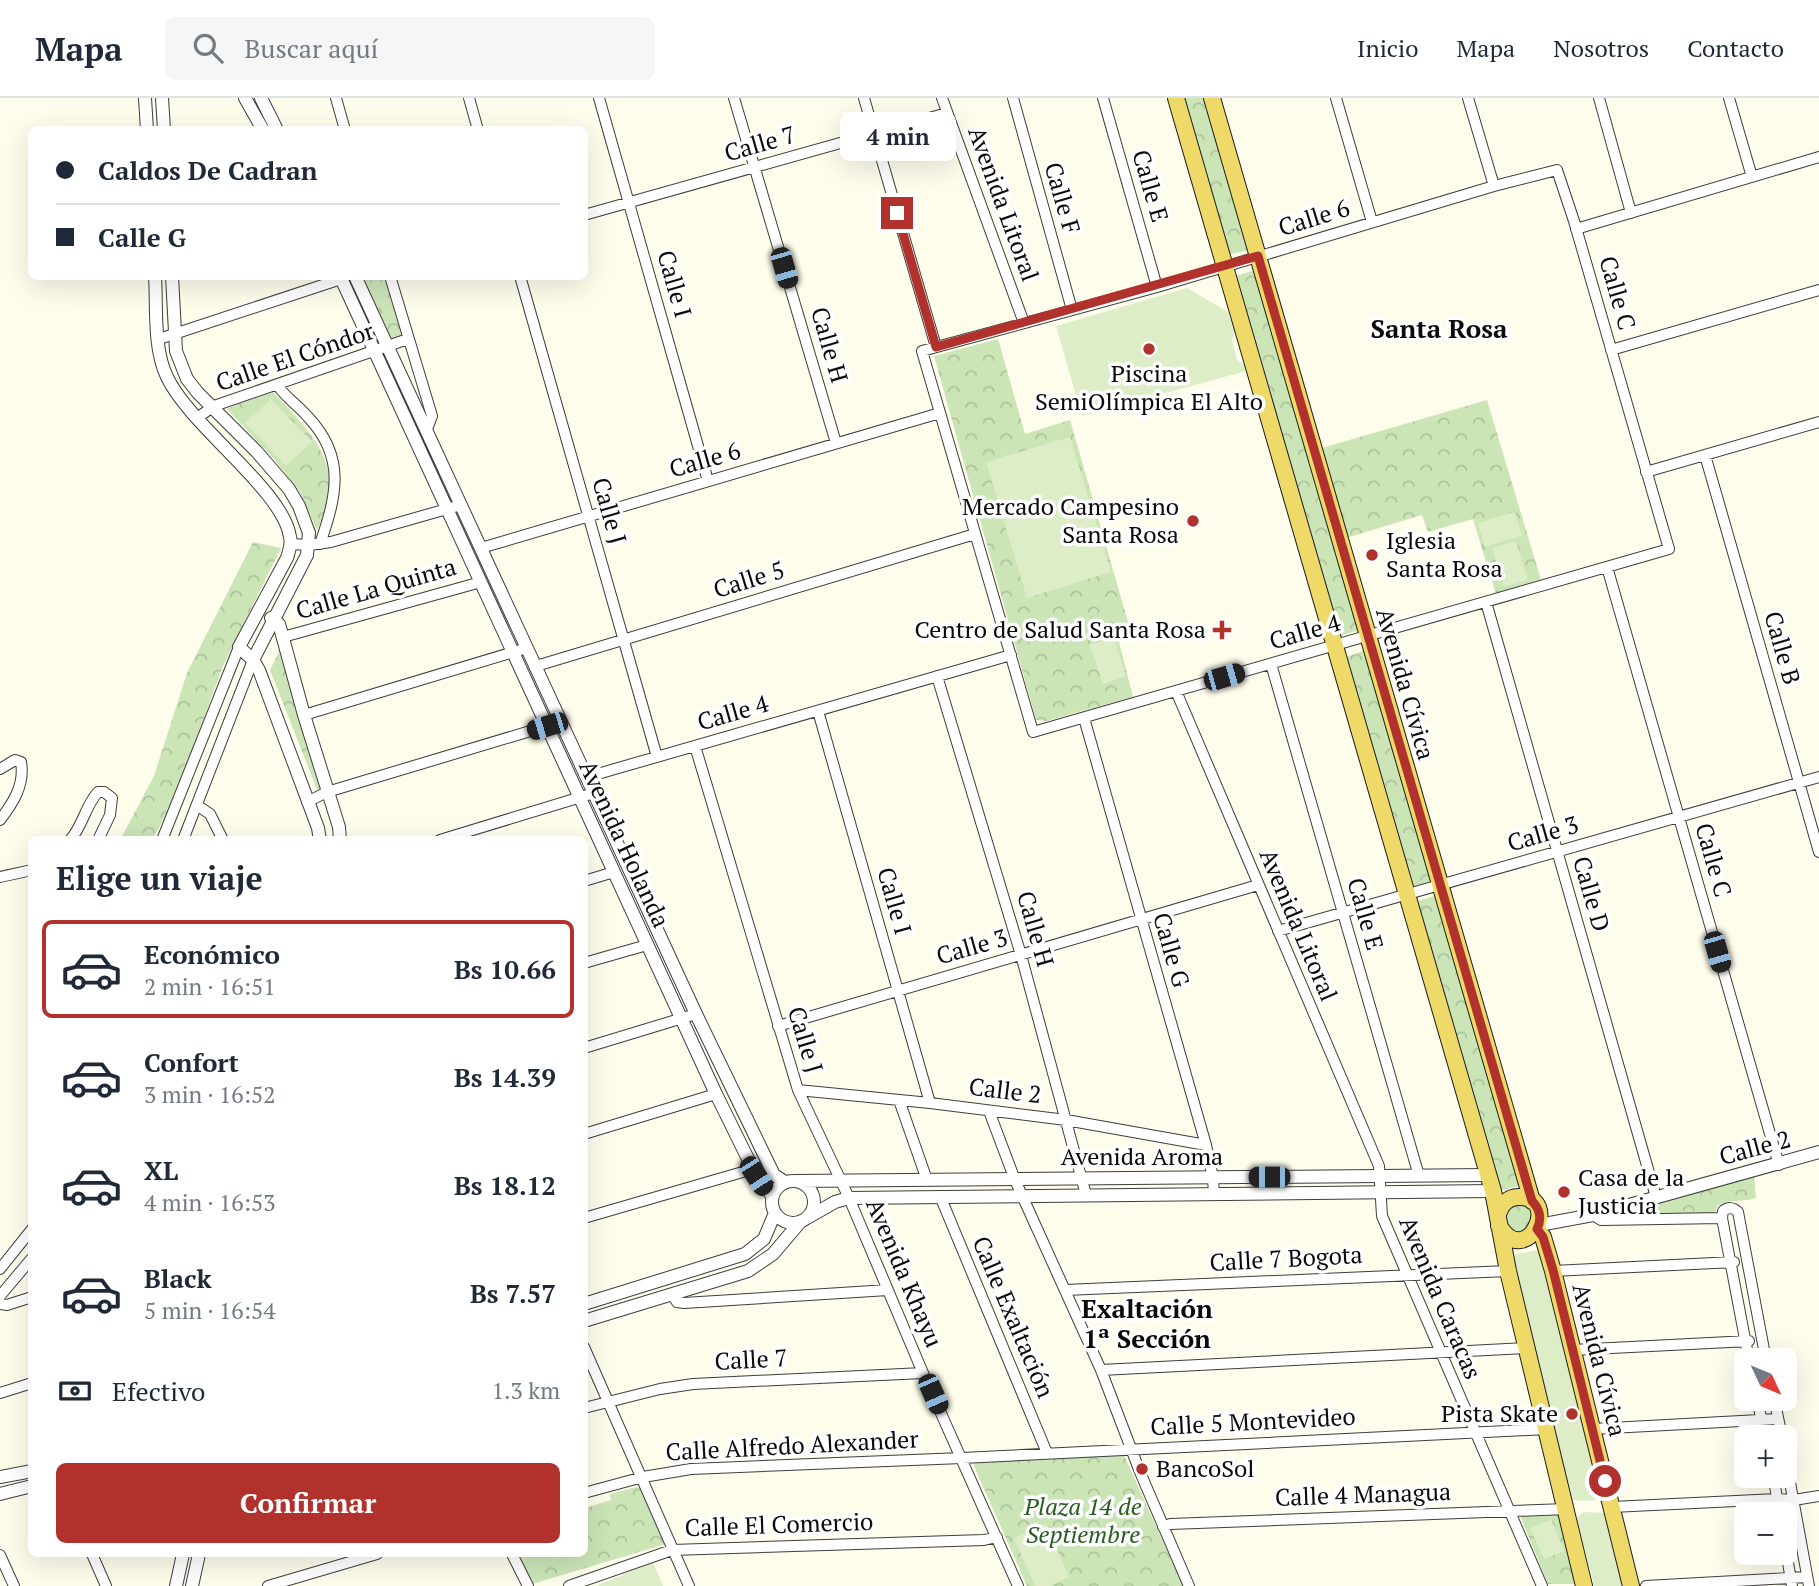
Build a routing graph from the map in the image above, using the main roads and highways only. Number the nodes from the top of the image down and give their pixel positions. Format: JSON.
{"nodes":[{"id":1,"x":1176,"y":98,"type":"edge"},
{"id":2,"x":1212,"y":98,"type":"edge"},
{"id":3,"x":1532,"y":1201,"type":"junction"},
{"id":4,"x":1499,"y":1220,"type":"junction"},
{"id":5,"x":1538,"y":1227,"type":"junction"},
{"id":6,"x":1584,"y":1586,"type":"edge"},
{"id":7,"x":1631,"y":1586,"type":"edge"}],
"edges":[{"from":1,"to":4,"type":"main road"},
{"from":2,"to":3,"type":"main road","name":"Avenida Cívica"},
{"from":3,"to":4,"type":"main road"},
{"from":3,"to":5,"type":"main road"},
{"from":4,"to":5,"type":"main road"},
{"from":4,"to":6,"type":"main road"},
{"from":5,"to":7,"type":"main road","name":"Avenida Cívica"}]}
